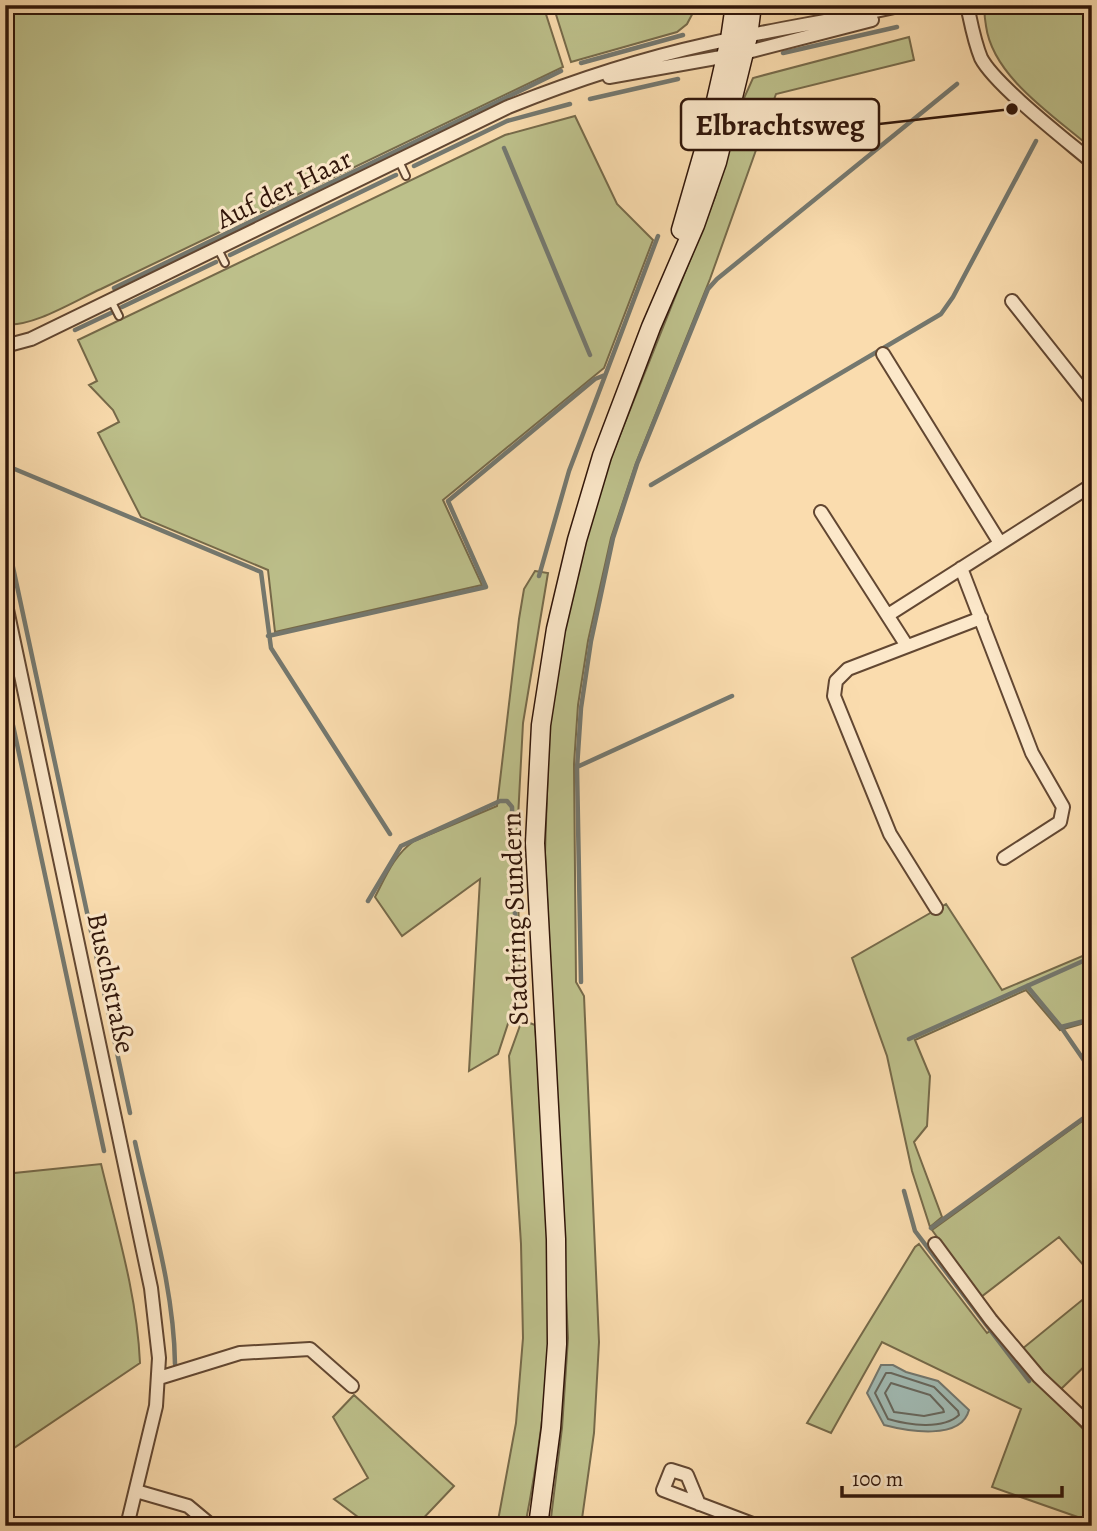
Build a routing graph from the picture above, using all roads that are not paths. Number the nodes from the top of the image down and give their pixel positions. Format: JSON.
{"nodes":[{"id":1,"x":735,"y":5,"type":"edge"},
{"id":2,"x":752,"y":5,"type":"edge"},
{"id":3,"x":903,"y":5,"type":"edge"},
{"id":4,"x":911,"y":5,"type":"edge"},
{"id":5,"x":967,"y":5,"type":"edge"},
{"id":6,"x":746,"y":44,"type":"junction"},
{"id":7,"x":728,"y":48,"type":"junction"},
{"id":8,"x":399,"y":161,"type":"junction"},
{"id":9,"x":1092,"y":162,"type":"edge"},
{"id":10,"x":406,"y":176,"type":"dead end"},
{"id":11,"x":218,"y":248,"type":"junction"},
{"id":12,"x":225,"y":263,"type":"dead end"},
{"id":13,"x":111,"y":300,"type":"junction"},
{"id":14,"x":1012,"y":301,"type":"dead end"},
{"id":15,"x":120,"y":316,"type":"dead end"},
{"id":16,"x":651,"y":327,"type":"junction"},
{"id":17,"x":5,"y":345,"type":"edge"},
{"id":18,"x":883,"y":354,"type":"dead end"},
{"id":19,"x":1092,"y":402,"type":"edge"},
{"id":20,"x":1092,"y":485,"type":"edge"},
{"id":21,"x":821,"y":512,"type":"dead end"},
{"id":22,"x":1000,"y":543,"type":"junction"},
{"id":23,"x":961,"y":568,"type":"junction"},
{"id":24,"x":5,"y":600,"type":"edge"},
{"id":25,"x":888,"y":615,"type":"junction"},
{"id":26,"x":981,"y":618,"type":"junction"},
{"id":27,"x":906,"y":646,"type":"junction"},
{"id":28,"x":1004,"y":858,"type":"dead end"},
{"id":29,"x":936,"y":908,"type":"dead end"},
{"id":30,"x":935,"y":1244,"type":"dead end"},
{"id":31,"x":159,"y":1378,"type":"junction"},
{"id":32,"x":352,"y":1386,"type":"dead end"},
{"id":33,"x":1092,"y":1427,"type":"edge"},
{"id":34,"x":136,"y":1491,"type":"junction"},
{"id":35,"x":698,"y":1504,"type":"dead end"},
{"id":36,"x":127,"y":1526,"type":"edge"},
{"id":37,"x":212,"y":1526,"type":"edge"},
{"id":38,"x":538,"y":1526,"type":"edge"},
{"id":39,"x":758,"y":1526,"type":"edge"}],
"edges":[{"from":1,"to":7,"type":"main road","name":"Stadtring Sundern"},
{"from":2,"to":6,"type":"main road","name":"Stadtring Sundern"},
{"from":3,"to":6,"type":"street","name":"Auf der Haar"},
{"from":4,"to":6,"type":"street","name":"Auf der Haar"},
{"from":5,"to":9,"type":"street"},
{"from":6,"to":7,"type":"street","name":"Auf der Haar"},
{"from":6,"to":16,"type":"main road","name":"Stadtring Sundern"},
{"from":7,"to":8,"type":"street","name":"Auf der Haar"},
{"from":7,"to":16,"type":"main road","name":"Stadtring Sundern"},
{"from":8,"to":10,"type":"lane"},
{"from":8,"to":11,"type":"street","name":"Auf der Haar"},
{"from":11,"to":12,"type":"lane"},
{"from":11,"to":13,"type":"street","name":"Auf der Haar"},
{"from":13,"to":15,"type":"lane"},
{"from":13,"to":17,"type":"street","name":"Auf der Haar"},
{"from":14,"to":19,"type":"street"},
{"from":16,"to":38,"type":"main road","name":"Stadtring Sundern"},
{"from":18,"to":22,"type":"street"},
{"from":20,"to":22,"type":"street"},
{"from":21,"to":25,"type":"street"},
{"from":22,"to":23,"type":"street"},
{"from":23,"to":25,"type":"street"},
{"from":23,"to":26,"type":"street"},
{"from":24,"to":31,"type":"street","name":"Buschstraße"},
{"from":25,"to":27,"type":"street"},
{"from":26,"to":27,"type":"street"},
{"from":26,"to":28,"type":"street"},
{"from":27,"to":29,"type":"street"},
{"from":30,"to":33,"type":"street"},
{"from":31,"to":32,"type":"street"},
{"from":31,"to":34,"type":"street","name":"Buschstraße"},
{"from":34,"to":36,"type":"street","name":"Buschstraße"},
{"from":34,"to":37,"type":"street"},
{"from":35,"to":39,"type":"street"}]}
